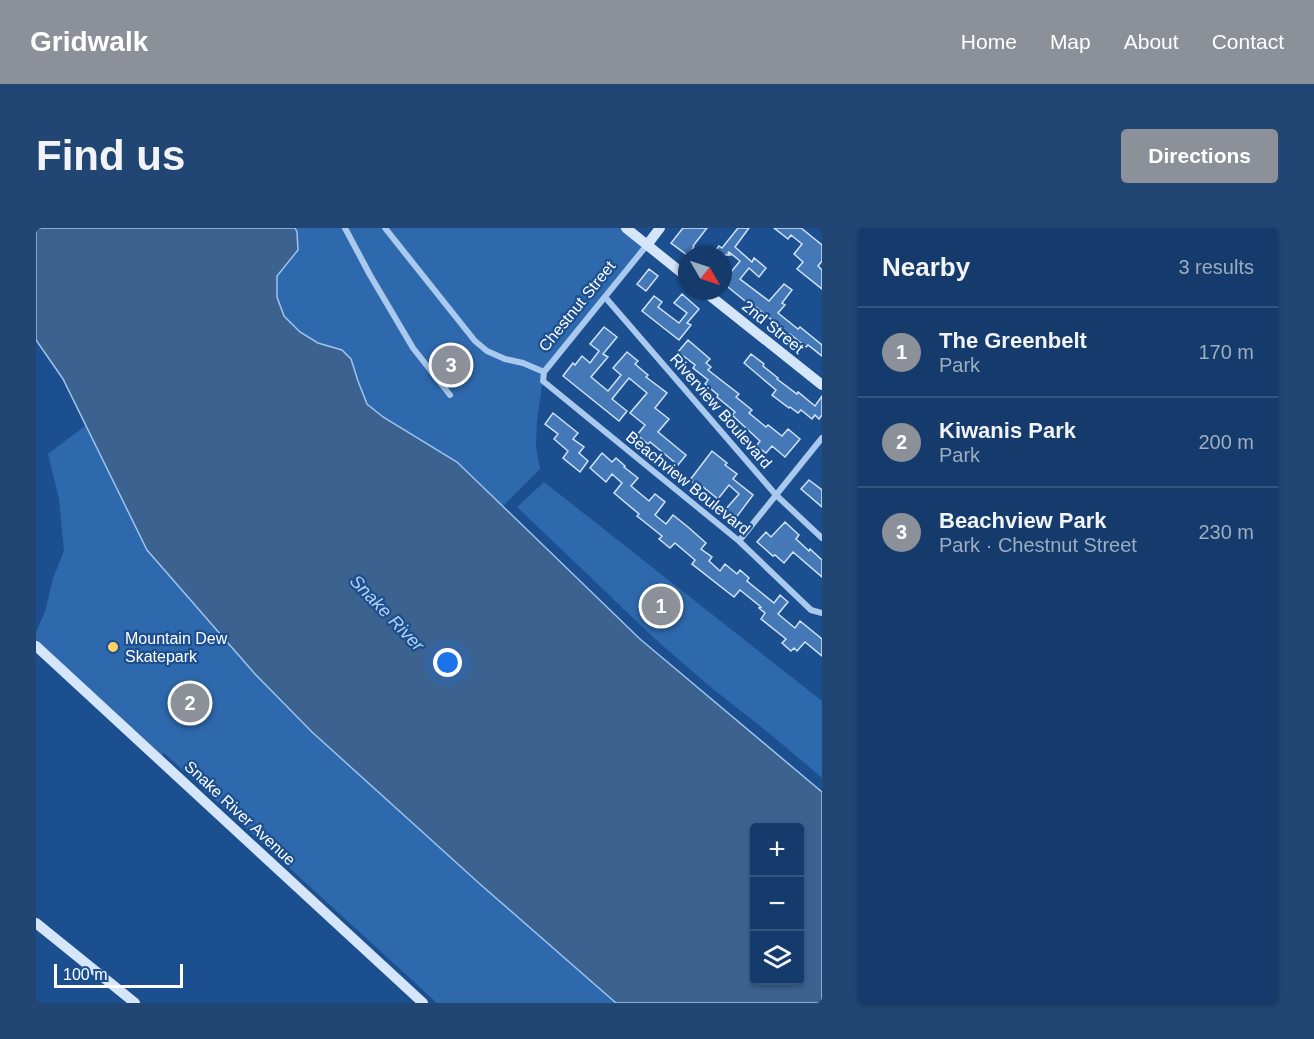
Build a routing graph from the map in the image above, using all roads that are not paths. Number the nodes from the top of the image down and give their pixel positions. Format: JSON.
{"nodes":[{"id":1,"x":345,"y":228,"type":"edge"},
{"id":2,"x":385,"y":228,"type":"edge"},
{"id":3,"x":626,"y":228,"type":"edge"},
{"id":4,"x":660,"y":228,"type":"edge"},
{"id":5,"x":647,"y":244,"type":"junction"},
{"id":6,"x":678,"y":270,"type":"edge"},
{"id":7,"x":605,"y":297,"type":"junction"},
{"id":8,"x":715,"y":300,"type":"edge"},
{"id":9,"x":544,"y":372,"type":"junction"},
{"id":10,"x":822,"y":386,"type":"edge"},
{"id":11,"x":450,"y":395,"type":"dead end"},
{"id":12,"x":822,"y":438,"type":"edge"},
{"id":13,"x":776,"y":495,"type":"junction"},
{"id":14,"x":822,"y":538,"type":"edge"},
{"id":15,"x":739,"y":541,"type":"junction"},
{"id":16,"x":822,"y":613,"type":"edge"},
{"id":17,"x":36,"y":646,"type":"edge"},
{"id":18,"x":36,"y":923,"type":"edge"},
{"id":19,"x":135,"y":1003,"type":"edge"},
{"id":20,"x":423,"y":1003,"type":"edge"}],
"edges":[{"from":1,"to":11,"type":"street"},
{"from":2,"to":9,"type":"street","name":"Chestnut Street"},
{"from":3,"to":5,"type":"main road"},
{"from":4,"to":5,"type":"main road","name":"Chestnut Street"},
{"from":5,"to":6,"type":"main road"},
{"from":5,"to":7,"type":"street","name":"Chestnut Street"},
{"from":7,"to":9,"type":"street","name":"Chestnut Street"},
{"from":7,"to":13,"type":"street","name":"Riverview Boulevard"},
{"from":8,"to":10,"type":"main road","name":"2nd Street"},
{"from":9,"to":15,"type":"street","name":"Beachview Boulevard"},
{"from":12,"to":13,"type":"street"},
{"from":13,"to":14,"type":"street","name":"Riverview Boulevard"},
{"from":13,"to":15,"type":"street"},
{"from":15,"to":16,"type":"street","name":"Beachview Boulevard"},
{"from":17,"to":20,"type":"main road","name":"Snake River Avenue"},
{"from":18,"to":19,"type":"main road"}]}
